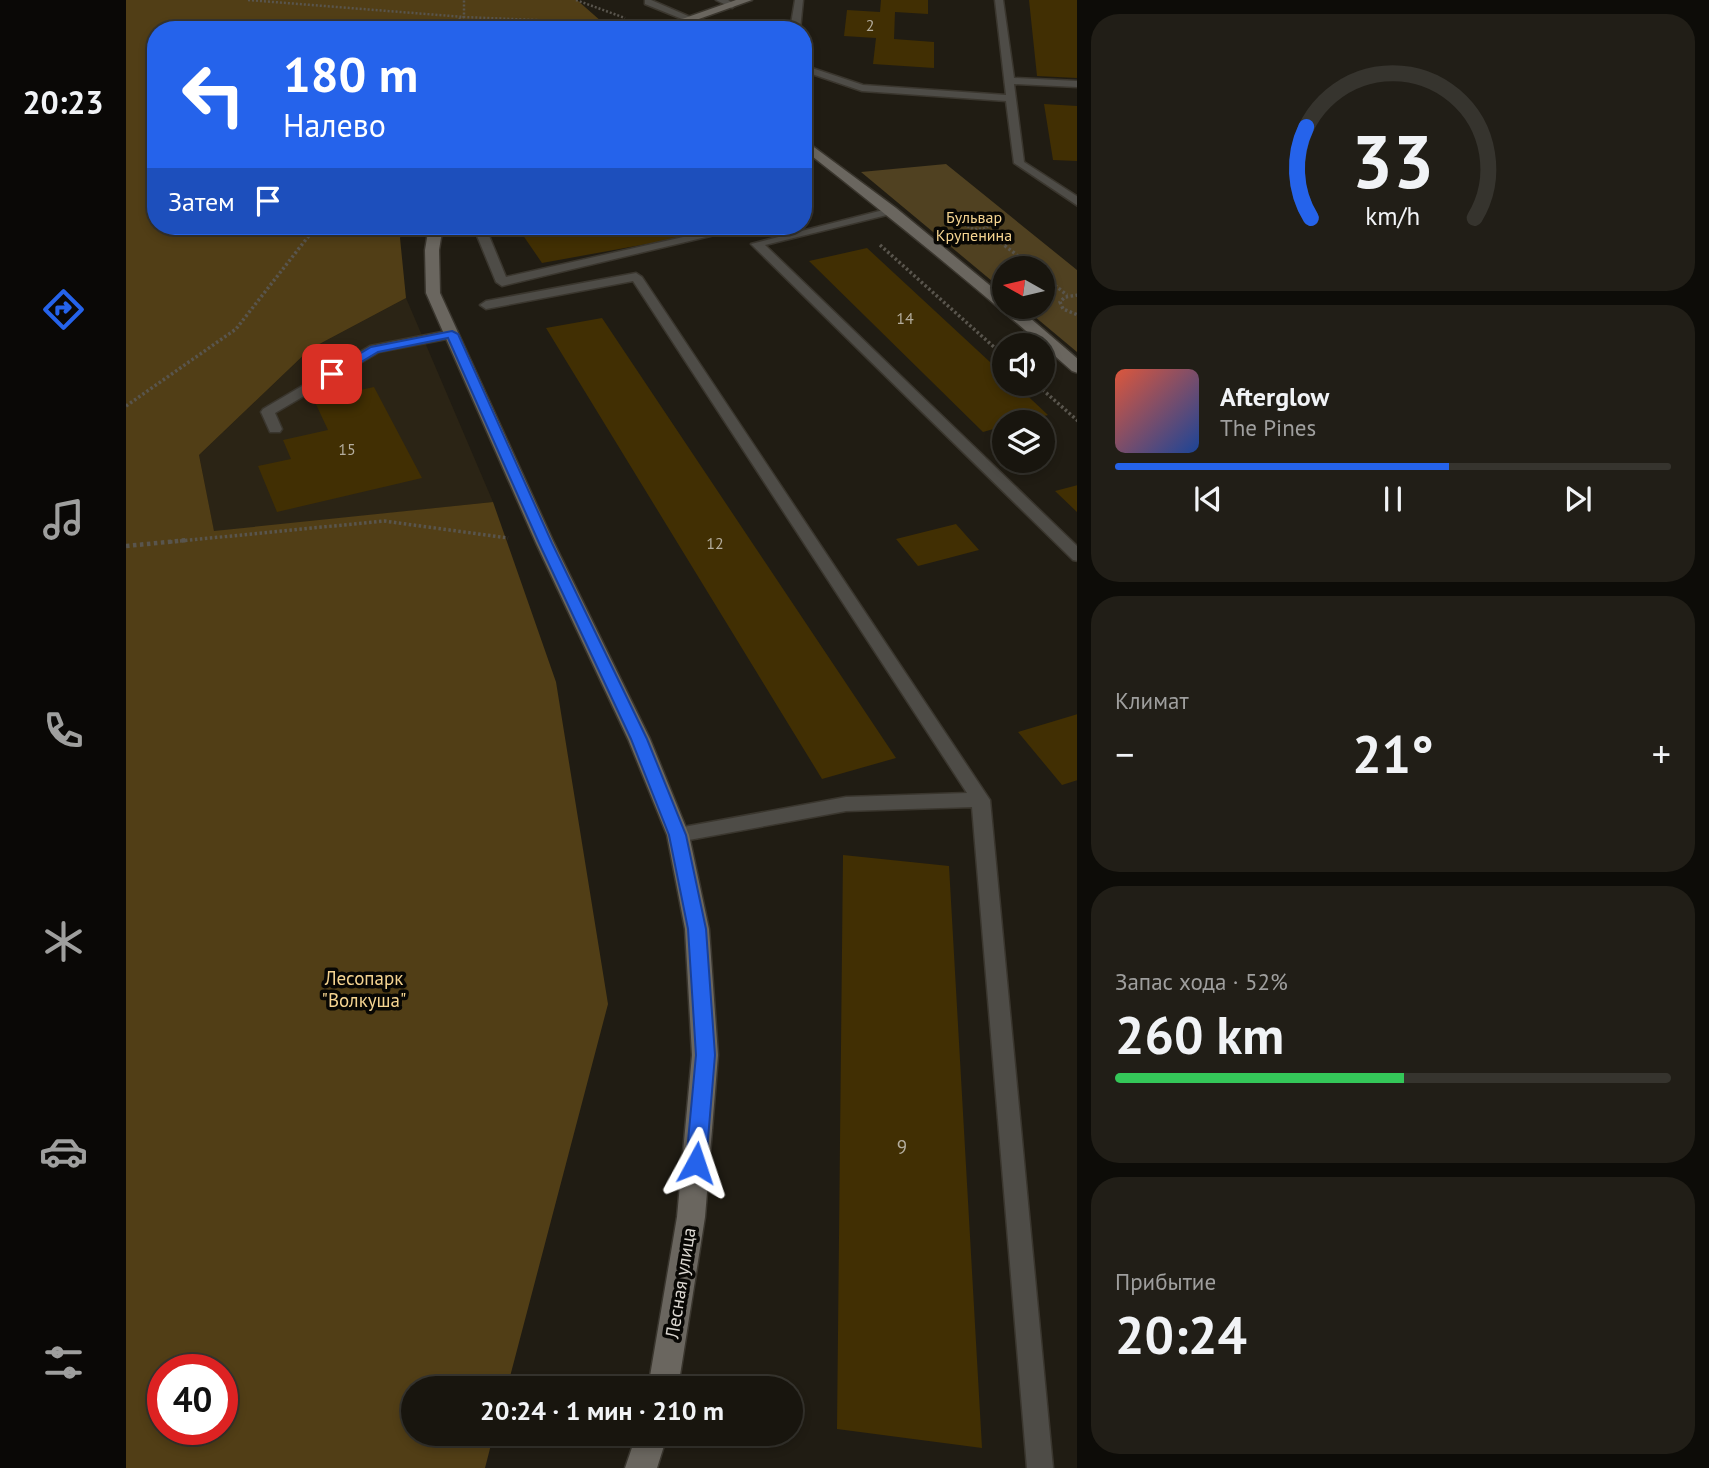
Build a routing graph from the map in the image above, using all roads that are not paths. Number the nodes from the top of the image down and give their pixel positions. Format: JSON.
{"nodes":[{"id":1,"x":720,"y":0,"type":"edge"},
{"id":2,"x":747,"y":0,"type":"edge"},
{"id":3,"x":799,"y":0,"type":"edge"},
{"id":4,"x":999,"y":0,"type":"edge"},
{"id":5,"x":648,"y":2,"type":"dead end"},
{"id":6,"x":732,"y":5,"type":"junction"},
{"id":7,"x":690,"y":19,"type":"junction"},
{"id":8,"x":684,"y":21,"type":"edge"},
{"id":9,"x":796,"y":21,"type":"edge"},
{"id":10,"x":812,"y":71,"type":"edge"},
{"id":11,"x":1008,"y":81,"type":"junction"},
{"id":12,"x":1077,"y":84,"type":"edge"},
{"id":13,"x":1010,"y":98,"type":"junction"},
{"id":14,"x":812,"y":150,"type":"edge"},
{"id":15,"x":1077,"y":202,"type":"edge"},
{"id":16,"x":891,"y":211,"type":"junction"},
{"id":17,"x":812,"y":230,"type":"edge"},
{"id":18,"x":434,"y":235,"type":"edge"},
{"id":19,"x":484,"y":235,"type":"edge"},
{"id":20,"x":707,"y":235,"type":"edge"},
{"id":21,"x":793,"y":235,"type":"edge"},
{"id":22,"x":992,"y":294,"type":"edge"},
{"id":23,"x":486,"y":305,"type":"dead end"},
{"id":24,"x":1022,"y":319,"type":"edge"},
{"id":25,"x":452,"y":334,"type":"junction"},
{"id":26,"x":1077,"y":368,"type":"edge"},
{"id":27,"x":275,"y":429,"type":"dead end"},
{"id":28,"x":1077,"y":556,"type":"edge"},
{"id":29,"x":981,"y":800,"type":"junction"},
{"id":30,"x":678,"y":835,"type":"junction"},
{"id":31,"x":665,"y":1376,"type":"edge"},
{"id":32,"x":649,"y":1446,"type":"edge"},
{"id":33,"x":641,"y":1468,"type":"edge"},
{"id":34,"x":1040,"y":1468,"type":"edge"}],
"edges":[{"from":1,"to":6,"type":"lane"},
{"from":2,"to":6,"type":"street"},
{"from":3,"to":9,"type":"lane"},
{"from":4,"to":11,"type":"lane"},
{"from":5,"to":7,"type":"lane"},
{"from":6,"to":7,"type":"street"},
{"from":7,"to":8,"type":"street"},
{"from":10,"to":13,"type":"lane"},
{"from":11,"to":12,"type":"lane"},
{"from":11,"to":13,"type":"lane"},
{"from":13,"to":15,"type":"lane"},
{"from":14,"to":16,"type":"street"},
{"from":16,"to":17,"type":"lane"},
{"from":16,"to":22,"type":"street"},
{"from":18,"to":25,"type":"street","name":"Лесная улица"},
{"from":19,"to":20,"type":"lane"},
{"from":21,"to":28,"type":"lane"},
{"from":23,"to":29,"type":"lane"},
{"from":24,"to":26,"type":"street"},
{"from":25,"to":27,"type":"lane"},
{"from":25,"to":30,"type":"street","name":"Лесная улица"},
{"from":29,"to":30,"type":"lane"},
{"from":29,"to":34,"type":"lane"},
{"from":30,"to":31,"type":"street","name":"Лесная улица"},
{"from":32,"to":33,"type":"street"}]}
